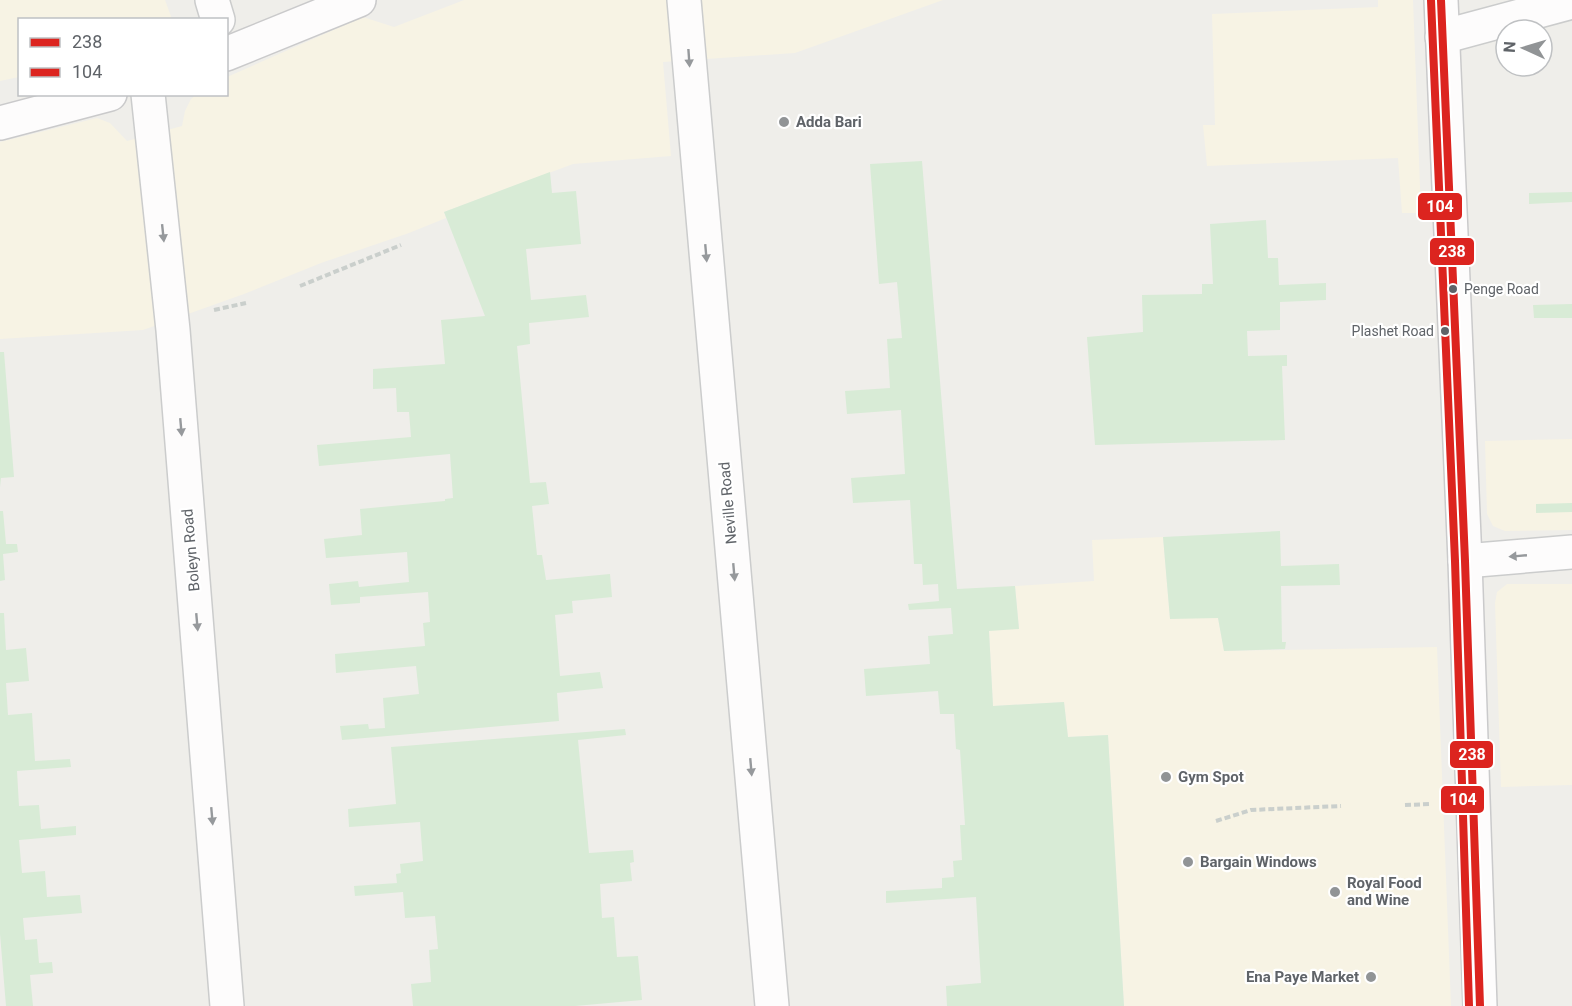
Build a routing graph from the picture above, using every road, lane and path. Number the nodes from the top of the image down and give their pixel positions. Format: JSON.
{"nodes":[{"id":1,"x":212,"y":0,"type":"edge"},
{"id":2,"x":359,"y":0,"type":"edge"},
{"id":3,"x":684,"y":0,"type":"edge"},
{"id":4,"x":1441,"y":0,"type":"edge"},
{"id":5,"x":1572,"y":2,"type":"edge"},
{"id":6,"x":218,"y":18,"type":"edge"},
{"id":7,"x":1442,"y":37,"type":"junction"},
{"id":8,"x":228,"y":50,"type":"edge"},
{"id":9,"x":102,"y":96,"type":"edge"},
{"id":10,"x":148,"y":96,"type":"edge"},
{"id":11,"x":0,"y":123,"type":"edge"},
{"id":12,"x":401,"y":244,"type":"dead end"},
{"id":13,"x":300,"y":286,"type":"dead end"},
{"id":14,"x":1572,"y":552,"type":"edge"},
{"id":15,"x":1465,"y":561,"type":"junction"},
{"id":16,"x":1341,"y":806,"type":"dead end"},
{"id":17,"x":1216,"y":821,"type":"dead end"},
{"id":18,"x":227,"y":1006,"type":"edge"},
{"id":19,"x":772,"y":1006,"type":"edge"},
{"id":20,"x":1480,"y":1006,"type":"edge"}],
"edges":[{"from":1,"to":6,"type":"street"},
{"from":2,"to":8,"type":"street"},
{"from":3,"to":19,"type":"street","name":"Neville Road","one_way":true},
{"from":4,"to":7,"type":"street"},
{"from":5,"to":7,"type":"street"},
{"from":7,"to":15,"type":"street"},
{"from":9,"to":11,"type":"street"},
{"from":10,"to":18,"type":"street","name":"Boleyn Road","one_way":true},
{"from":12,"to":13,"type":"path"},
{"from":14,"to":15,"type":"street","one_way":true},
{"from":15,"to":20,"type":"street"},
{"from":16,"to":17,"type":"path"}]}
